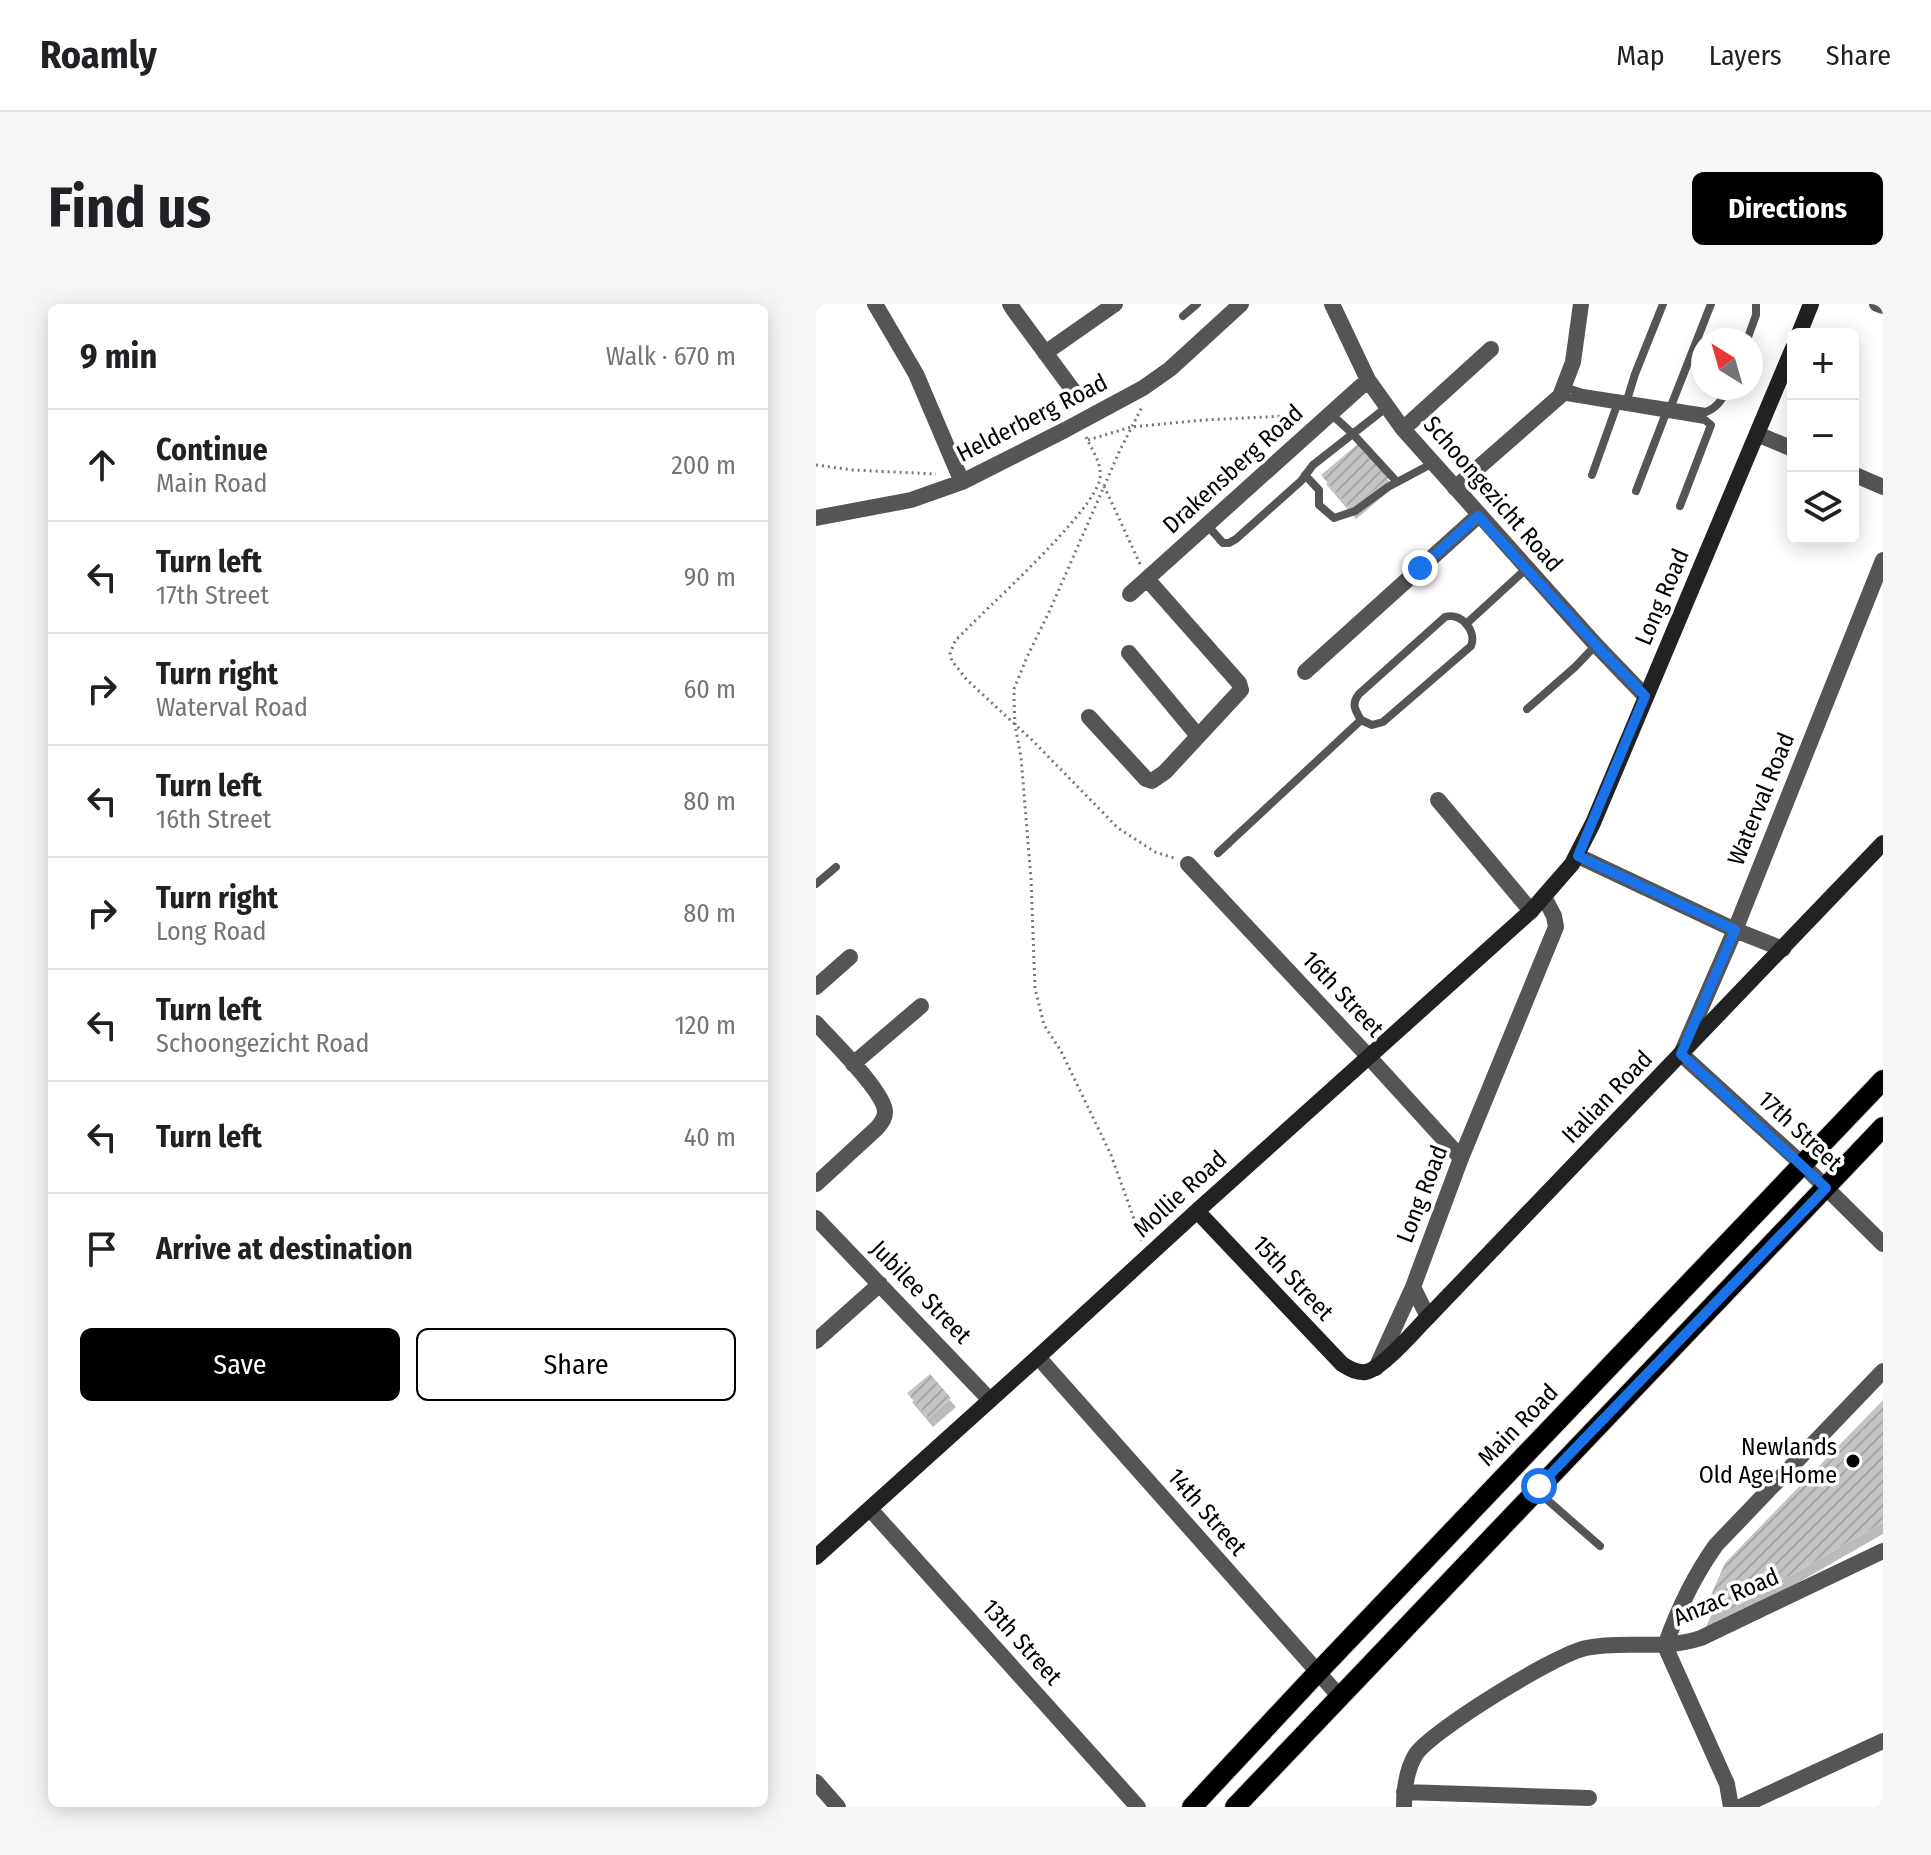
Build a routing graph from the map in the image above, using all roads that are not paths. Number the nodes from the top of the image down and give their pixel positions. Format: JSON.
{"nodes":[{"id":1,"x":875,"y":304,"type":"edge"},
{"id":2,"x":1115,"y":304,"type":"edge"},
{"id":3,"x":1197,"y":304,"type":"edge"},
{"id":4,"x":1332,"y":304,"type":"edge"},
{"id":5,"x":1581,"y":304,"type":"edge"},
{"id":6,"x":1663,"y":304,"type":"edge"},
{"id":7,"x":1711,"y":304,"type":"edge"},
{"id":8,"x":1756,"y":304,"type":"edge"},
{"id":9,"x":1811,"y":304,"type":"edge"},
{"id":10,"x":1877,"y":304,"type":"edge"},
{"id":11,"x":1238,"y":305,"type":"edge"},
{"id":12,"x":1015,"y":306,"type":"edge"},
{"id":13,"x":1883,"y":306,"type":"edge"},
{"id":14,"x":1183,"y":316,"type":"dead end"},
{"id":15,"x":1751,"y":328,"type":"edge"},
{"id":16,"x":1801,"y":328,"type":"edge"},
{"id":17,"x":1491,"y":349,"type":"dead end"},
{"id":18,"x":1045,"y":353,"type":"junction"},
{"id":19,"x":1787,"y":362,"type":"edge"},
{"id":20,"x":1368,"y":380,"type":"junction"},
{"id":21,"x":1562,"y":391,"type":"junction"},
{"id":22,"x":1627,"y":400,"type":"junction"},
{"id":23,"x":1721,"y":400,"type":"edge"},
{"id":24,"x":1617,"y":405,"type":"junction"},
{"id":25,"x":1387,"y":407,"type":"junction"},
{"id":26,"x":1668,"y":410,"type":"junction"},
{"id":27,"x":1331,"y":414,"type":"junction"},
{"id":28,"x":1403,"y":429,"type":"junction"},
{"id":29,"x":1353,"y":434,"type":"junction"},
{"id":30,"x":1757,"y":434,"type":"junction"},
{"id":31,"x":1787,"y":446,"type":"edge"},
{"id":32,"x":1433,"y":463,"type":"junction"},
{"id":33,"x":1305,"y":475,"type":"junction"},
{"id":34,"x":1592,"y":475,"type":"dead end"},
{"id":35,"x":960,"y":477,"type":"junction"},
{"id":36,"x":1859,"y":477,"type":"edge"},
{"id":37,"x":1397,"y":482,"type":"junction"},
{"id":38,"x":1883,"y":487,"type":"edge"},
{"id":39,"x":1455,"y":488,"type":"junction"},
{"id":40,"x":1636,"y":491,"type":"dead end"},
{"id":41,"x":1680,"y":506,"type":"dead end"},
{"id":42,"x":1478,"y":516,"type":"junction"},
{"id":43,"x":816,"y":518,"type":"edge"},
{"id":44,"x":1207,"y":525,"type":"junction"},
{"id":45,"x":1883,"y":560,"type":"edge"},
{"id":46,"x":1526,"y":569,"type":"junction"},
{"id":47,"x":1147,"y":579,"type":"junction"},
{"id":48,"x":1130,"y":594,"type":"dead end"},
{"id":49,"x":1466,"y":624,"type":"junction"},
{"id":50,"x":1596,"y":645,"type":"junction"},
{"id":51,"x":1129,"y":653,"type":"dead end"},
{"id":52,"x":1305,"y":672,"type":"dead end"},
{"id":53,"x":1645,"y":696,"type":"junction"},
{"id":54,"x":1527,"y":709,"type":"dead end"},
{"id":55,"x":1089,"y":717,"type":"dead end"},
{"id":56,"x":1361,"y":720,"type":"junction"},
{"id":57,"x":1198,"y":736,"type":"junction"},
{"id":58,"x":1438,"y":800,"type":"dead end"},
{"id":59,"x":1883,"y":843,"type":"edge"},
{"id":60,"x":1218,"y":853,"type":"dead end"},
{"id":61,"x":1575,"y":860,"type":"junction"},
{"id":62,"x":1188,"y":864,"type":"road end"},
{"id":63,"x":836,"y":867,"type":"dead end"},
{"id":64,"x":816,"y":884,"type":"edge"},
{"id":65,"x":1544,"y":897,"type":"junction"},
{"id":66,"x":1531,"y":911,"type":"junction"},
{"id":67,"x":1735,"y":930,"type":"junction"},
{"id":68,"x":1783,"y":949,"type":"junction"},
{"id":69,"x":850,"y":957,"type":"dead end"},
{"id":70,"x":816,"y":987,"type":"edge"},
{"id":71,"x":921,"y":1006,"type":"dead end"},
{"id":72,"x":816,"y":1023,"type":"edge"},
{"id":73,"x":1681,"y":1054,"type":"junction"},
{"id":74,"x":1368,"y":1056,"type":"junction"},
{"id":75,"x":853,"y":1064,"type":"junction"},
{"id":76,"x":1883,"y":1080,"type":"edge"},
{"id":77,"x":1883,"y":1127,"type":"edge"},
{"id":78,"x":1461,"y":1158,"type":"junction"},
{"id":79,"x":1802,"y":1164,"type":"junction"},
{"id":80,"x":816,"y":1184,"type":"edge"},
{"id":81,"x":1826,"y":1188,"type":"junction"},
{"id":82,"x":1197,"y":1211,"type":"junction"},
{"id":83,"x":816,"y":1218,"type":"edge"},
{"id":84,"x":1883,"y":1244,"type":"edge"},
{"id":85,"x":880,"y":1284,"type":"junction"},
{"id":86,"x":1413,"y":1287,"type":"junction"},
{"id":87,"x":1428,"y":1317,"type":"junction"},
{"id":88,"x":816,"y":1341,"type":"edge"},
{"id":89,"x":1038,"y":1357,"type":"junction"},
{"id":90,"x":1376,"y":1368,"type":"junction"},
{"id":91,"x":1883,"y":1371,"type":"edge"},
{"id":92,"x":990,"y":1400,"type":"junction"},
{"id":93,"x":1536,"y":1490,"type":"junction"},
{"id":94,"x":870,"y":1509,"type":"junction"},
{"id":95,"x":1600,"y":1546,"type":"dead end"},
{"id":96,"x":1883,"y":1551,"type":"edge"},
{"id":97,"x":816,"y":1557,"type":"edge"},
{"id":98,"x":1665,"y":1646,"type":"junction"},
{"id":99,"x":1317,"y":1673,"type":"junction"},
{"id":100,"x":1340,"y":1697,"type":"junction"},
{"id":101,"x":1883,"y":1741,"type":"edge"},
{"id":102,"x":816,"y":1782,"type":"edge"},
{"id":103,"x":1589,"y":1798,"type":"dead end"},
{"id":104,"x":1404,"y":1800,"type":"edge"},
{"id":105,"x":1241,"y":1803,"type":"edge"},
{"id":106,"x":838,"y":1807,"type":"edge"},
{"id":107,"x":1138,"y":1807,"type":"edge"},
{"id":108,"x":1192,"y":1807,"type":"edge"},
{"id":109,"x":1731,"y":1807,"type":"edge"},
{"id":110,"x":1740,"y":1807,"type":"edge"}],
"edges":[{"from":1,"to":35,"type":"street"},
{"from":2,"to":18,"type":"street"},
{"from":3,"to":14,"type":"lane"},
{"from":4,"to":20,"type":"street","name":"Schoongezicht Road"},
{"from":5,"to":21,"type":"street"},
{"from":6,"to":22,"type":"lane"},
{"from":7,"to":26,"type":"lane"},
{"from":8,"to":15,"type":"lane"},
{"from":9,"to":16,"type":"main road"},
{"from":10,"to":13,"type":"street"},
{"from":11,"to":35,"type":"street","name":"Helderberg Road"},
{"from":12,"to":18,"type":"street"},
{"from":12,"to":18,"type":"street"},
{"from":17,"to":28,"type":"street"},
{"from":19,"to":30,"type":"main road","name":"Long Road"},
{"from":20,"to":25,"type":"street","name":"Schoongezicht Road"},
{"from":20,"to":27,"type":"street","name":"Drakensberg Road"},
{"from":21,"to":22,"type":"lane"},
{"from":21,"to":24,"type":"lane"},
{"from":21,"to":39,"type":"street"},
{"from":22,"to":26,"type":"lane"},
{"from":23,"to":26,"type":"lane"},
{"from":24,"to":26,"type":"lane"},
{"from":24,"to":34,"type":"lane"},
{"from":25,"to":28,"type":"street","name":"Schoongezicht Road"},
{"from":25,"to":29,"type":"lane"},
{"from":26,"to":40,"type":"lane"},
{"from":26,"to":41,"type":"lane"},
{"from":27,"to":29,"type":"lane"},
{"from":27,"to":44,"type":"street","name":"Drakensberg Road"},
{"from":28,"to":32,"type":"street","name":"Schoongezicht Road"},
{"from":29,"to":33,"type":"lane"},
{"from":29,"to":37,"type":"lane"},
{"from":30,"to":31,"type":"street"},
{"from":30,"to":53,"type":"main road","name":"Long Road"},
{"from":32,"to":37,"type":"lane"},
{"from":32,"to":39,"type":"street","name":"Schoongezicht Road"},
{"from":33,"to":37,"type":"lane"},
{"from":33,"to":44,"type":"lane"},
{"from":35,"to":43,"type":"street","name":"Helderberg Road"},
{"from":36,"to":38,"type":"street"},
{"from":39,"to":42,"type":"street","name":"Schoongezicht Road"},
{"from":42,"to":46,"type":"street","name":"Schoongezicht Road"},
{"from":42,"to":52,"type":"street"},
{"from":44,"to":47,"type":"street","name":"Drakensberg Road"},
{"from":45,"to":67,"type":"street","name":"Waterval Road"},
{"from":46,"to":49,"type":"lane"},
{"from":46,"to":50,"type":"street","name":"Schoongezicht Road"},
{"from":47,"to":48,"type":"street","name":"Drakensberg Road"},
{"from":47,"to":57,"type":"street"},
{"from":49,"to":56,"type":"lane"},
{"from":49,"to":56,"type":"lane"},
{"from":50,"to":53,"type":"street","name":"Schoongezicht Road"},
{"from":50,"to":54,"type":"lane"},
{"from":51,"to":57,"type":"street"},
{"from":53,"to":61,"type":"main road","name":"Long Road"},
{"from":55,"to":57,"type":"street"},
{"from":56,"to":60,"type":"lane"},
{"from":58,"to":66,"type":"street"},
{"from":59,"to":68,"type":"main road","name":"Italian Road"},
{"from":61,"to":65,"type":"main road","name":"Mollie Road"},
{"from":61,"to":67,"type":"street"},
{"from":62,"to":74,"type":"street","name":"16th Street"},
{"from":63,"to":64,"type":"lane"},
{"from":65,"to":66,"type":"main road","name":"Mollie Road"},
{"from":65,"to":78,"type":"street","name":"Long Road"},
{"from":66,"to":74,"type":"main road","name":"Mollie Road"},
{"from":67,"to":68,"type":"street"},
{"from":67,"to":73,"type":"street","name":"Waterval Road"},
{"from":68,"to":73,"type":"main road","name":"Italian Road"},
{"from":69,"to":70,"type":"street"},
{"from":71,"to":75,"type":"street"},
{"from":72,"to":75,"type":"street"},
{"from":73,"to":79,"type":"street","name":"17th Street"},
{"from":73,"to":87,"type":"main road","name":"Italian Road"},
{"from":74,"to":78,"type":"street","name":"16th Street"},
{"from":74,"to":82,"type":"main road","name":"Mollie Road"},
{"from":75,"to":80,"type":"street"},
{"from":76,"to":79,"type":"main road","name":"Main Road"},
{"from":77,"to":81,"type":"main road"},
{"from":78,"to":86,"type":"street","name":"Long Road"},
{"from":79,"to":81,"type":"street","name":"17th Street"},
{"from":79,"to":99,"type":"main road","name":"Main Road"},
{"from":81,"to":84,"type":"street","name":"17th Street"},
{"from":81,"to":93,"type":"main road"},
{"from":82,"to":89,"type":"main road","name":"Mollie Road"},
{"from":82,"to":90,"type":"main road","name":"15th Street"},
{"from":83,"to":85,"type":"street","name":"Jubilee Street"},
{"from":85,"to":88,"type":"street"},
{"from":85,"to":92,"type":"street","name":"Jubilee Street"},
{"from":86,"to":87,"type":"street"},
{"from":86,"to":90,"type":"street","name":"Long Road"},
{"from":87,"to":90,"type":"main road","name":"Italian Road"},
{"from":89,"to":92,"type":"main road","name":"Mollie Road"},
{"from":89,"to":99,"type":"street","name":"14th Street"},
{"from":91,"to":98,"type":"street"},
{"from":92,"to":94,"type":"main road","name":"Mollie Road"},
{"from":93,"to":95,"type":"lane"},
{"from":93,"to":100,"type":"main road"},
{"from":94,"to":97,"type":"main road","name":"Mollie Road"},
{"from":94,"to":107,"type":"street","name":"13th Street"},
{"from":96,"to":98,"type":"street","name":"Anzac Road"},
{"from":98,"to":104,"type":"street","name":"Anzac Road"},
{"from":98,"to":109,"type":"street"},
{"from":99,"to":100,"type":"street","name":"14th Street"},
{"from":99,"to":108,"type":"main road","name":"Main Road"},
{"from":100,"to":105,"type":"main road"},
{"from":101,"to":110,"type":"street"},
{"from":102,"to":106,"type":"street"},
{"from":103,"to":104,"type":"street"}]}
